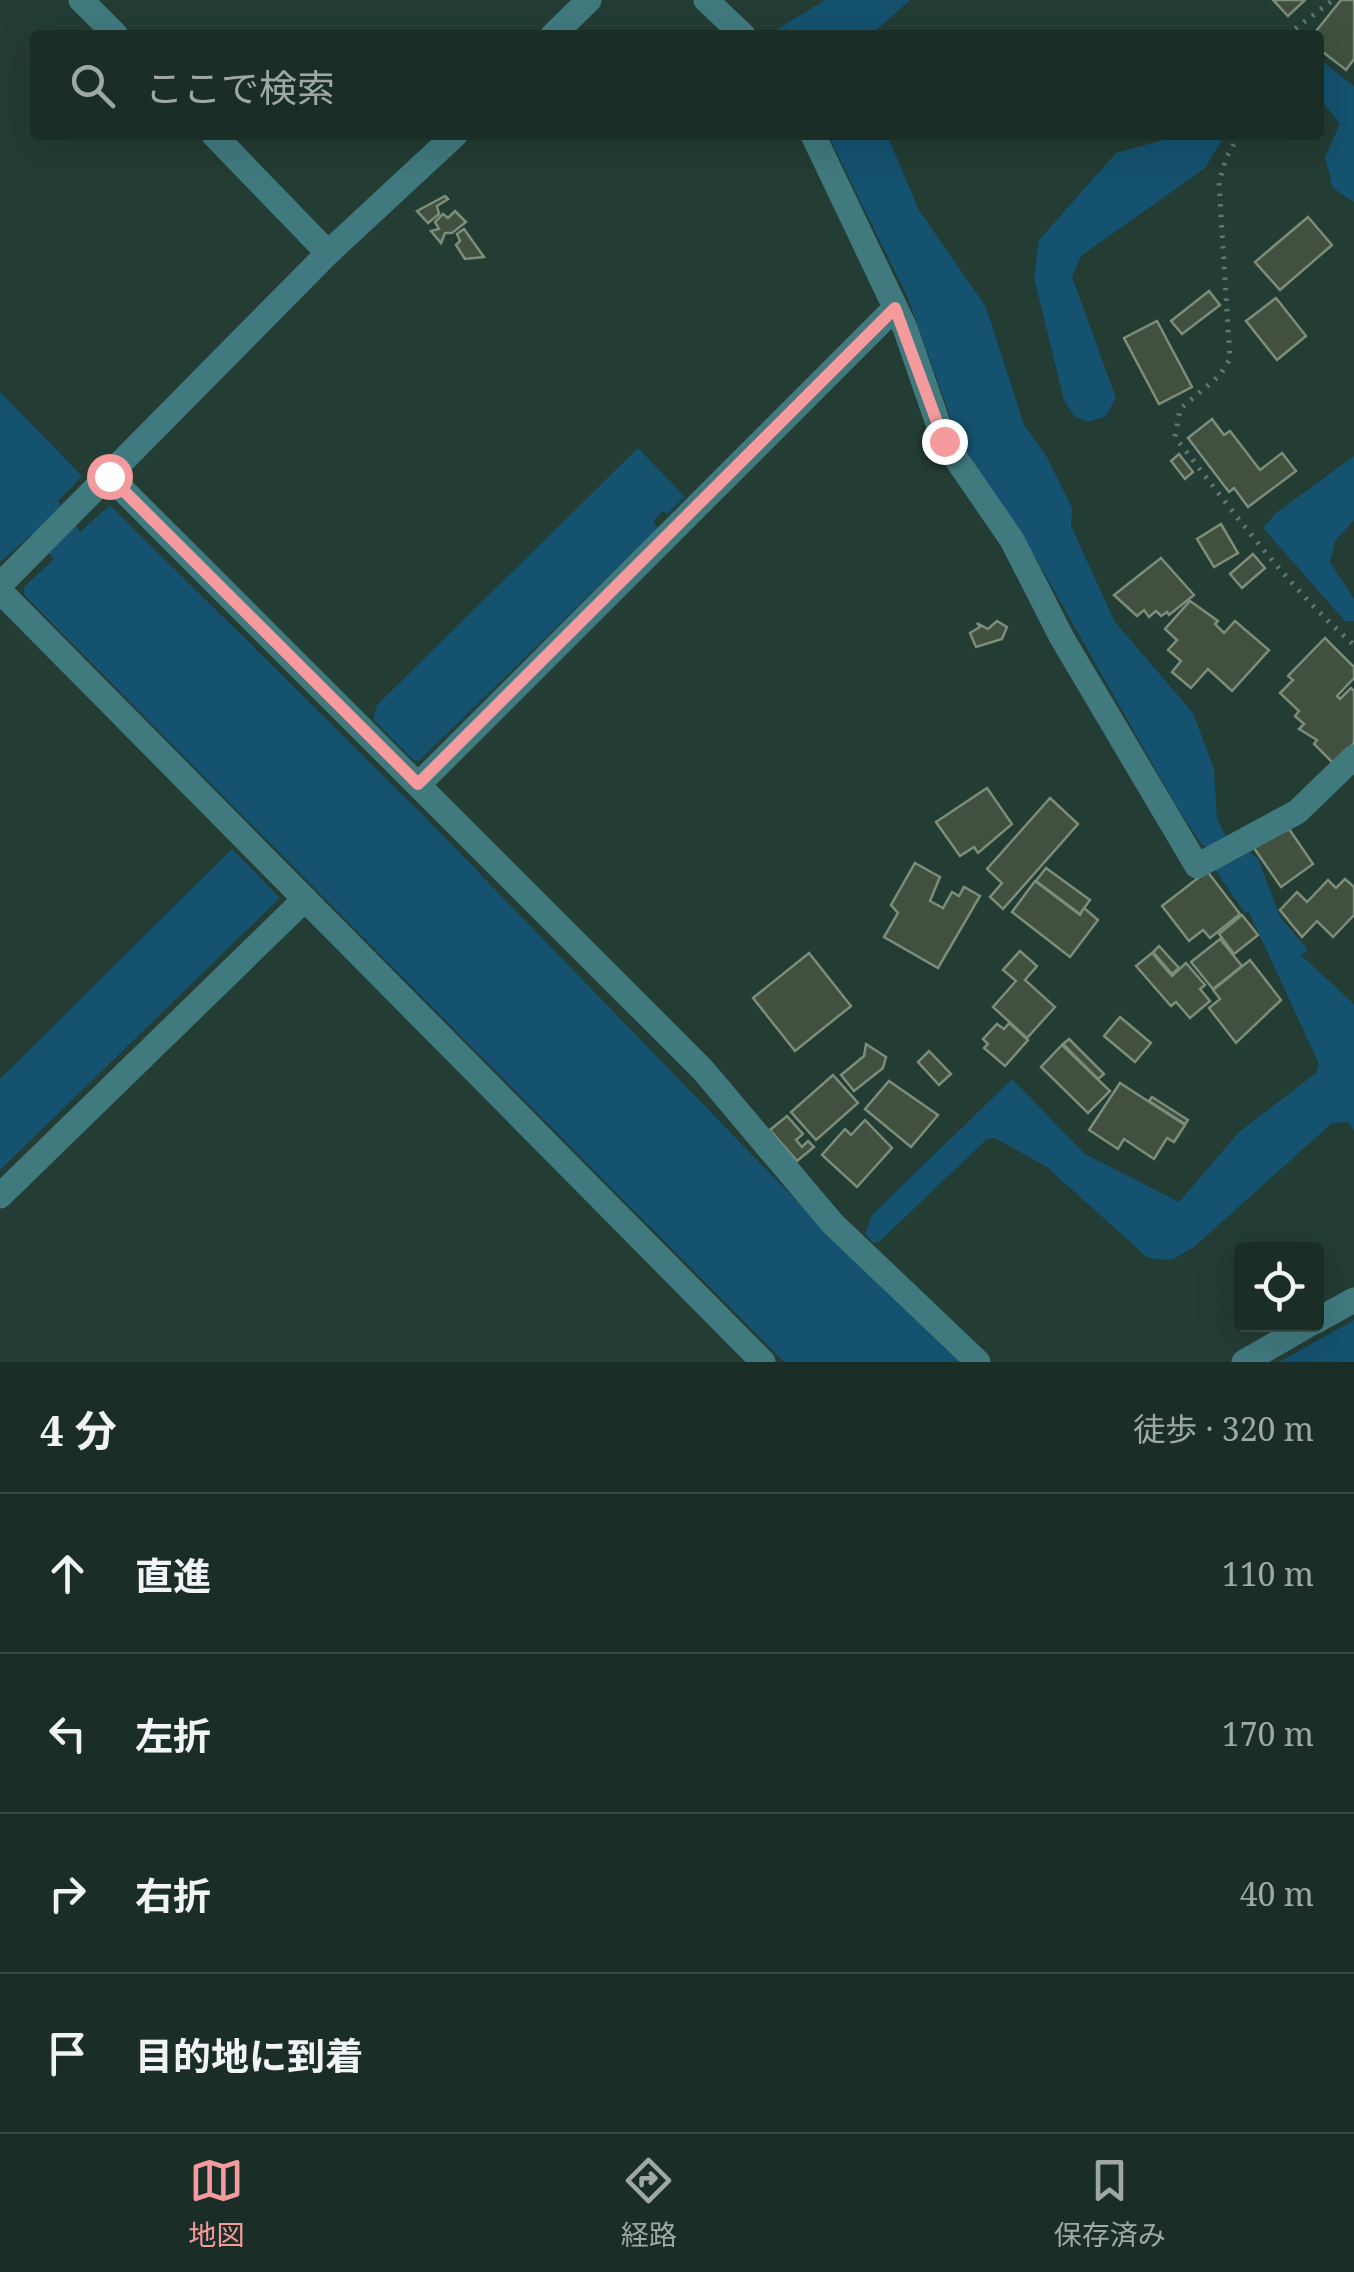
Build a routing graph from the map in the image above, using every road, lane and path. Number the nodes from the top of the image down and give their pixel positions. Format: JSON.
{"nodes":[{"id":1,"x":81,"y":0,"type":"edge"},
{"id":2,"x":589,"y":0,"type":"edge"},
{"id":3,"x":706,"y":0,"type":"edge"},
{"id":4,"x":1333,"y":0,"type":"edge"},
{"id":5,"x":111,"y":30,"type":"edge"},
{"id":6,"x":558,"y":30,"type":"edge"},
{"id":7,"x":738,"y":30,"type":"edge"},
{"id":8,"x":1294,"y":30,"type":"edge"},
{"id":9,"x":219,"y":140,"type":"edge"},
{"id":10,"x":450,"y":140,"type":"edge"},
{"id":11,"x":815,"y":140,"type":"edge"},
{"id":12,"x":1236,"y":140,"type":"edge"},
{"id":13,"x":328,"y":253,"type":"junction"},
{"id":14,"x":895,"y":308,"type":"junction"},
{"id":15,"x":103,"y":484,"type":"junction"},
{"id":16,"x":3,"y":584,"type":"edge"},
{"id":17,"x":1354,"y":646,"type":"edge"},
{"id":18,"x":1354,"y":757,"type":"edge"},
{"id":19,"x":418,"y":784,"type":"junction"},
{"id":20,"x":306,"y":898,"type":"junction"},
{"id":21,"x":0,"y":1196,"type":"edge"},
{"id":22,"x":1354,"y":1300,"type":"edge"},
{"id":23,"x":1324,"y":1317,"type":"edge"},
{"id":24,"x":1297,"y":1332,"type":"edge"},
{"id":25,"x":763,"y":1362,"type":"edge"},
{"id":26,"x":978,"y":1362,"type":"edge"},
{"id":27,"x":1244,"y":1362,"type":"edge"}],
"edges":[{"from":1,"to":5,"type":"street"},
{"from":2,"to":6,"type":"street"},
{"from":3,"to":7,"type":"street"},
{"from":4,"to":8,"type":"path"},
{"from":9,"to":13,"type":"street"},
{"from":10,"to":13,"type":"street"},
{"from":11,"to":14,"type":"street"},
{"from":12,"to":17,"type":"path"},
{"from":13,"to":15,"type":"street"},
{"from":14,"to":18,"type":"street"},
{"from":14,"to":19,"type":"street"},
{"from":15,"to":16,"type":"street"},
{"from":15,"to":19,"type":"street"},
{"from":16,"to":20,"type":"street"},
{"from":19,"to":26,"type":"street"},
{"from":20,"to":21,"type":"street"},
{"from":20,"to":25,"type":"street"},
{"from":22,"to":23,"type":"street"},
{"from":24,"to":27,"type":"street"}]}
